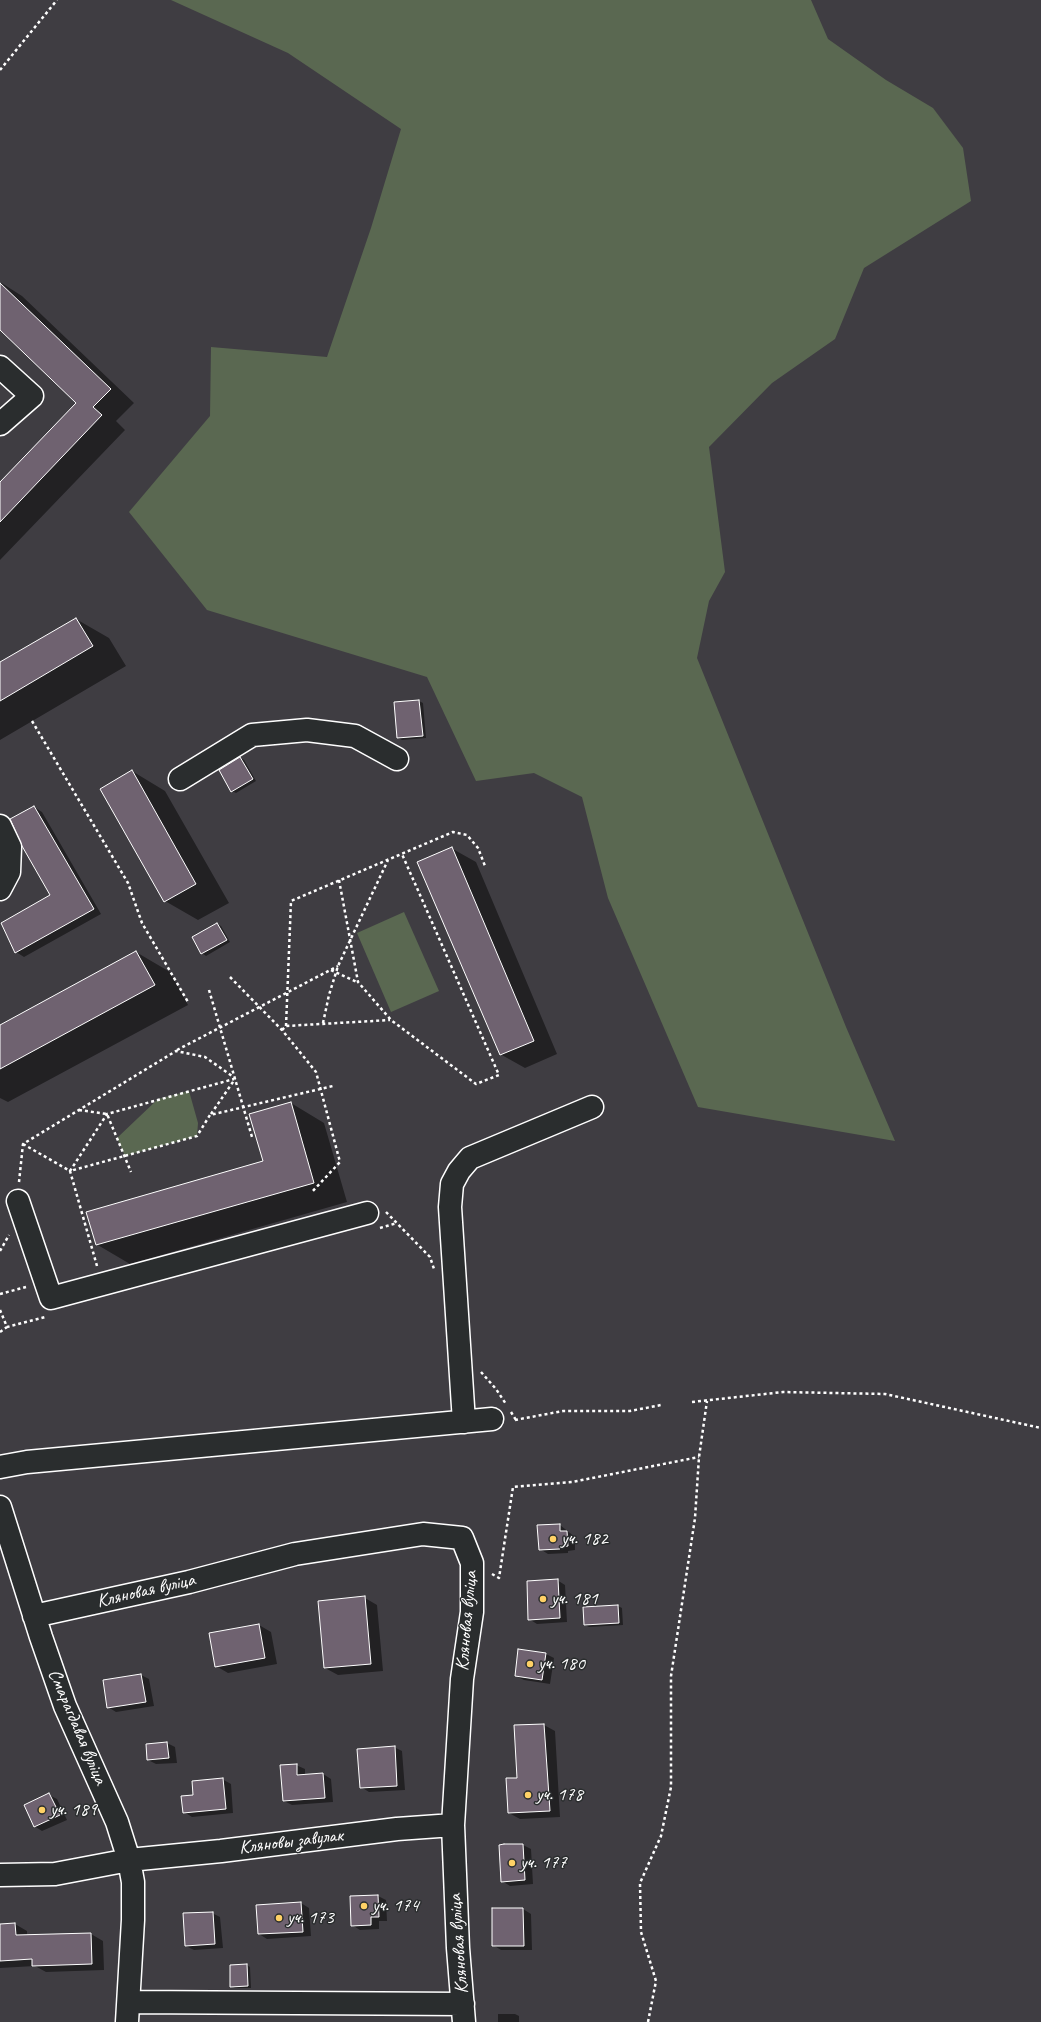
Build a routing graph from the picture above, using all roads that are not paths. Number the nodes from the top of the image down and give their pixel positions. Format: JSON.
{"nodes":[{"id":1,"x":0,"y":367,"type":"edge"},
{"id":2,"x":0,"y":424,"type":"edge"},
{"id":3,"x":397,"y":759,"type":"dead end"},
{"id":4,"x":180,"y":779,"type":"dead end"},
{"id":5,"x":0,"y":826,"type":"edge"},
{"id":6,"x":0,"y":889,"type":"edge"},
{"id":7,"x":592,"y":1107,"type":"dead end"},
{"id":8,"x":18,"y":1201,"type":"road end"},
{"id":9,"x":367,"y":1212,"type":"dead end"},
{"id":10,"x":492,"y":1419,"type":"road end"},
{"id":11,"x":464,"y":1422,"type":"junction"},
{"id":12,"x":0,"y":1467,"type":"edge"},
{"id":13,"x":0,"y":1507,"type":"edge"},
{"id":14,"x":34,"y":1616,"type":"junction"},
{"id":15,"x":453,"y":1825,"type":"junction"},
{"id":16,"x":129,"y":1860,"type":"junction"},
{"id":17,"x":0,"y":1875,"type":"edge"},
{"id":18,"x":128,"y":2012,"type":"edge"},
{"id":19,"x":463,"y":2013,"type":"edge"}],
"edges":[{"from":1,"to":2,"type":"street"},
{"from":3,"to":4,"type":"street"},
{"from":5,"to":6,"type":"street"},
{"from":7,"to":11,"type":"street"},
{"from":8,"to":9,"type":"street"},
{"from":10,"to":11,"type":"street"},
{"from":11,"to":12,"type":"street"},
{"from":13,"to":14,"type":"street","name":"Смарагдавая вуліца"},
{"from":14,"to":15,"type":"street","name":"Кляновая вуліца"},
{"from":14,"to":16,"type":"street","name":"Смарагдавая вуліца"},
{"from":15,"to":16,"type":"street","name":"Кляновы завулак"},
{"from":15,"to":19,"type":"street","name":"Кляновая вуліца"},
{"from":16,"to":17,"type":"street","name":"Кляновы завулак"},
{"from":16,"to":18,"type":"street","name":"Смарагдавая вуліца"},
{"from":18,"to":19,"type":"street"}]}
